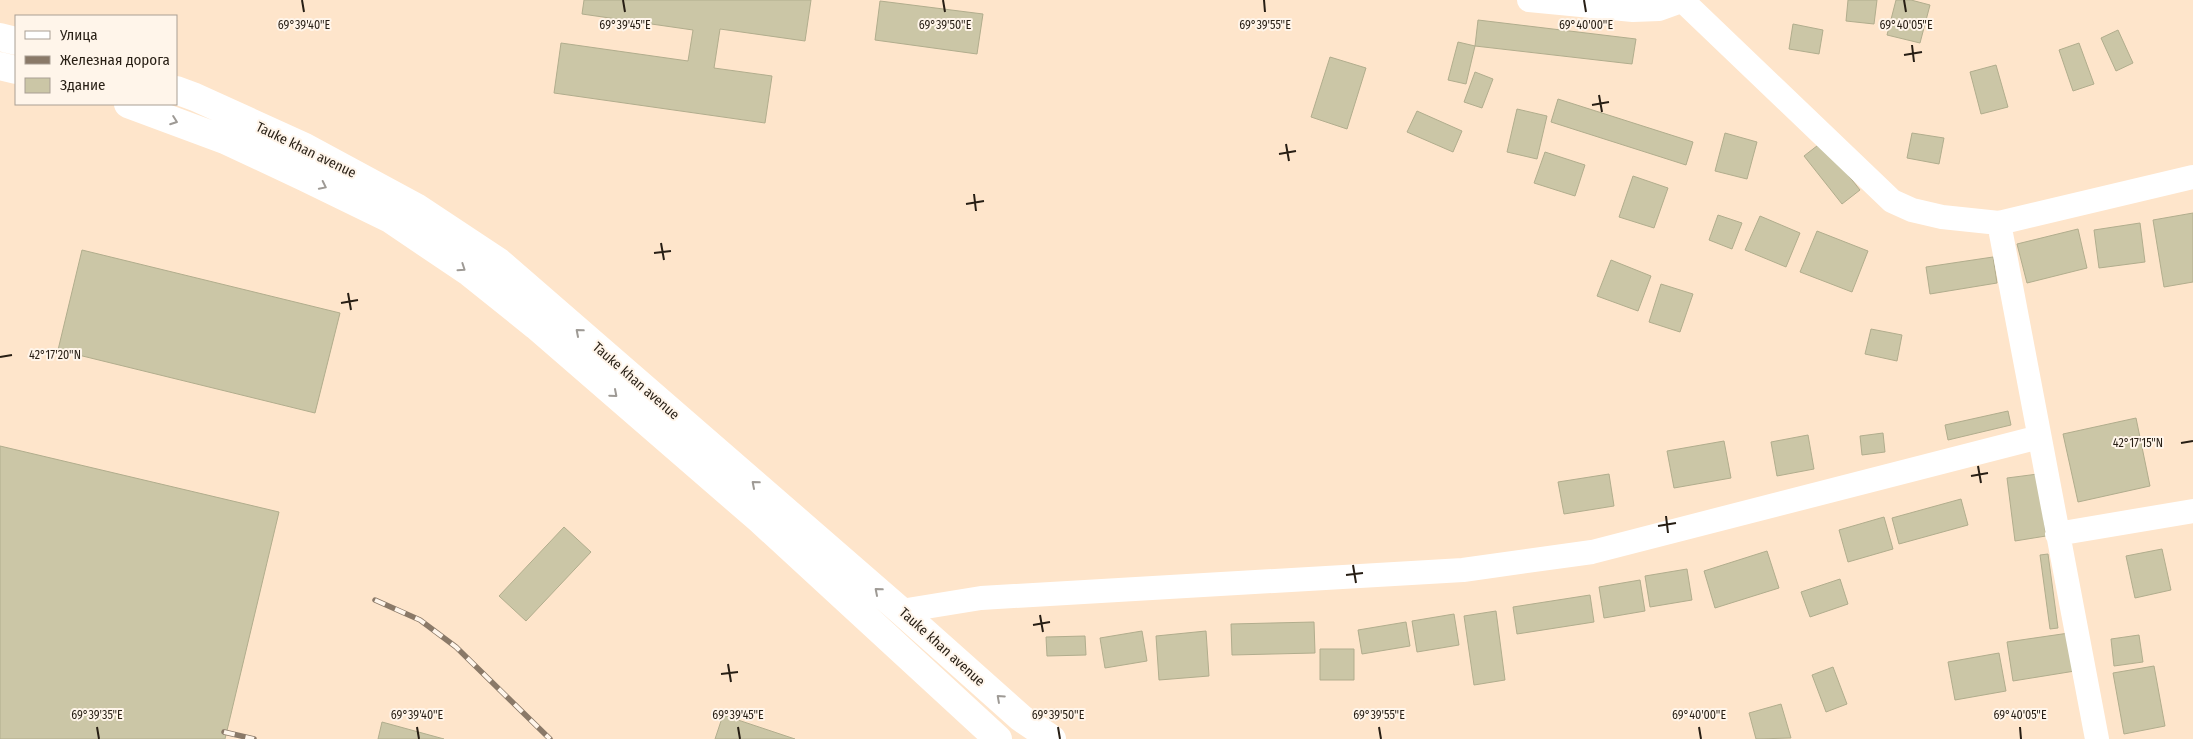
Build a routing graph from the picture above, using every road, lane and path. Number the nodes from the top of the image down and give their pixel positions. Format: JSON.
{"nodes":[{"id":1,"x":1529,"y":0,"type":"edge"},
{"id":2,"x":1684,"y":0,"type":"edge"},
{"id":3,"x":0,"y":37,"type":"edge"},
{"id":4,"x":15,"y":41,"type":"edge"},
{"id":5,"x":0,"y":66,"type":"edge"},
{"id":6,"x":15,"y":70,"type":"edge"},
{"id":7,"x":178,"y":91,"type":"edge"},
{"id":8,"x":131,"y":105,"type":"edge"},
{"id":9,"x":2193,"y":177,"type":"edge"},
{"id":10,"x":1998,"y":223,"type":"junction"},
{"id":11,"x":2039,"y":437,"type":"junction"},
{"id":12,"x":768,"y":511,"type":"junction"},
{"id":13,"x":2193,"y":511,"type":"edge"},
{"id":14,"x":2057,"y":534,"type":"junction"},
{"id":15,"x":901,"y":611,"type":"junction"},
{"id":16,"x":1022,"y":718,"type":"junction"},
{"id":17,"x":998,"y":739,"type":"edge"},
{"id":18,"x":1004,"y":739,"type":"edge"},
{"id":19,"x":1052,"y":739,"type":"edge"},
{"id":20,"x":2097,"y":739,"type":"edge"}],
"edges":[{"from":1,"to":2,"type":"street"},
{"from":2,"to":10,"type":"street"},
{"from":3,"to":4,"type":"main road"},
{"from":5,"to":6,"type":"main road"},
{"from":12,"to":7,"type":"main road","name":"Tauke khan avenue","one_way":true},
{"from":8,"to":12,"type":"main road","name":"Tauke khan avenue","one_way":true},
{"from":9,"to":10,"type":"street"},
{"from":10,"to":11,"type":"street"},
{"from":11,"to":14,"type":"street"},
{"from":11,"to":15,"type":"street"},
{"from":15,"to":12,"type":"main road","name":"Tauke khan avenue","one_way":true},
{"from":12,"to":17,"type":"main road","name":"Tauke khan avenue"},
{"from":13,"to":14,"type":"street"},
{"from":14,"to":20,"type":"street"},
{"from":16,"to":15,"type":"main road","name":"Tauke khan avenue","one_way":true},
{"from":16,"to":18,"type":"main road"},
{"from":16,"to":19,"type":"main road","name":"Tauke khan avenue"}]}
